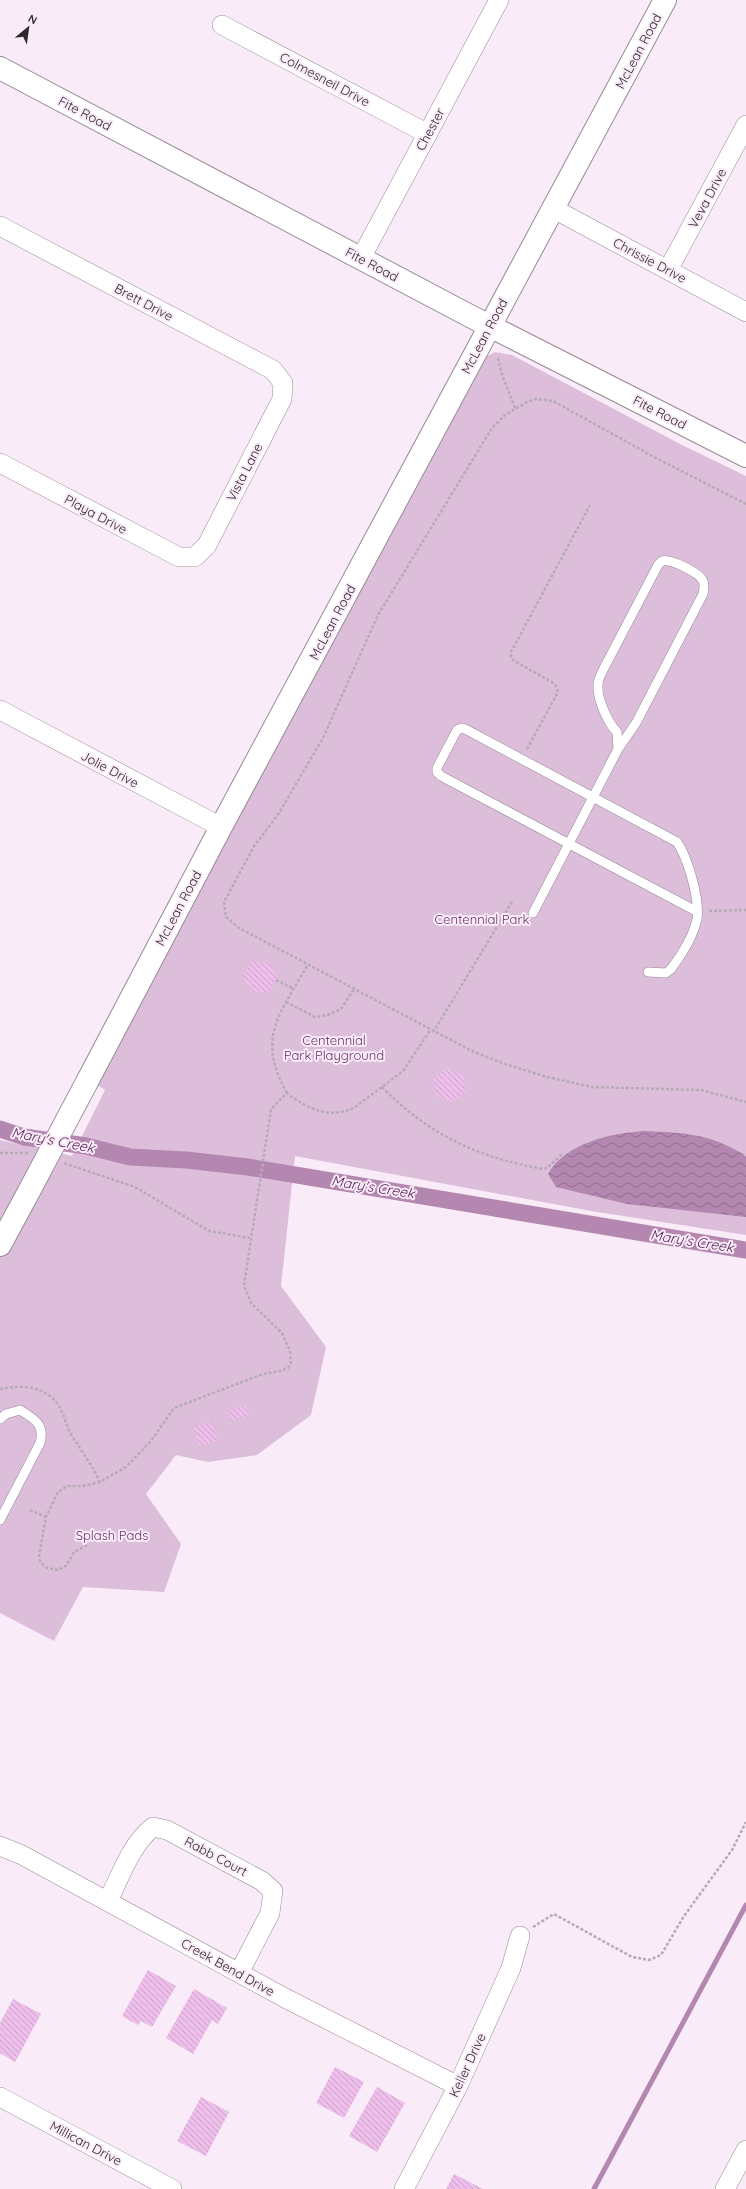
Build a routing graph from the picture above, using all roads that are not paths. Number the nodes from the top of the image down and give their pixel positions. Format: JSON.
{"nodes":[{"id":1,"x":499,"y":0,"type":"edge"},
{"id":2,"x":665,"y":0,"type":"edge"},
{"id":3,"x":222,"y":25,"type":"dead end"},
{"id":4,"x":0,"y":68,"type":"edge"},
{"id":5,"x":746,"y":125,"type":"edge"},
{"id":6,"x":428,"y":134,"type":"junction"},
{"id":7,"x":554,"y":209,"type":"junction"},
{"id":8,"x":0,"y":226,"type":"edge"},
{"id":9,"x":361,"y":258,"type":"junction"},
{"id":10,"x":668,"y":270,"type":"junction"},
{"id":11,"x":746,"y":312,"type":"edge"},
{"id":12,"x":490,"y":326,"type":"junction"},
{"id":13,"x":283,"y":383,"type":"joint"},
{"id":14,"x":746,"y":456,"type":"edge"},
{"id":15,"x":0,"y":463,"type":"edge"},
{"id":16,"x":195,"y":557,"type":"joint"},
{"id":17,"x":0,"y":710,"type":"edge"},
{"id":18,"x":618,"y":749,"type":"junction"},
{"id":19,"x":595,"y":797,"type":"junction"},
{"id":20,"x":221,"y":827,"type":"junction"},
{"id":21,"x":570,"y":845,"type":"junction"},
{"id":22,"x":696,"y":911,"type":"junction"},
{"id":23,"x":533,"y":914,"type":"dead end"},
{"id":24,"x":648,"y":972,"type":"dead end"},
{"id":25,"x":0,"y":1245,"type":"edge"},
{"id":26,"x":0,"y":1419,"type":"edge"},
{"id":27,"x":0,"y":1520,"type":"edge"},
{"id":28,"x":0,"y":1846,"type":"edge"},
{"id":29,"x":108,"y":1901,"type":"junction"},
{"id":30,"x":520,"y":1936,"type":"road end"},
{"id":31,"x":239,"y":1973,"type":"junction"},
{"id":32,"x":458,"y":2086,"type":"junction"},
{"id":33,"x":0,"y":2097,"type":"edge"},
{"id":34,"x":746,"y":2150,"type":"edge"},
{"id":35,"x":172,"y":2189,"type":"edge"},
{"id":36,"x":404,"y":2189,"type":"edge"},
{"id":37,"x":725,"y":2189,"type":"edge"}],
"edges":[{"from":1,"to":6,"type":"street","name":"Chester"},
{"from":2,"to":7,"type":"street","name":"McLean Road"},
{"from":3,"to":6,"type":"street","name":"Colmesneil Drive"},
{"from":4,"to":9,"type":"street","name":"Fite Road"},
{"from":5,"to":10,"type":"street","name":"Veva Drive"},
{"from":6,"to":9,"type":"street","name":"Chester"},
{"from":7,"to":10,"type":"street","name":"Chrissie Drive"},
{"from":7,"to":12,"type":"street","name":"McLean Road"},
{"from":8,"to":13,"type":"street","name":"Brett Drive"},
{"from":9,"to":12,"type":"street","name":"Fite Road"},
{"from":10,"to":11,"type":"street","name":"Chrissie Drive"},
{"from":12,"to":14,"type":"street","name":"Fite Road"},
{"from":12,"to":20,"type":"street","name":"McLean Road"},
{"from":13,"to":16,"type":"street","name":"Vista Lane"},
{"from":15,"to":16,"type":"street","name":"Playa Drive"},
{"from":17,"to":20,"type":"street","name":"Jolie Drive"},
{"from":18,"to":18,"type":"lane"},
{"from":18,"to":19,"type":"lane"},
{"from":19,"to":21,"type":"lane"},
{"from":19,"to":21,"type":"lane"},
{"from":19,"to":22,"type":"lane"},
{"from":20,"to":25,"type":"street","name":"McLean Road","bridge":true},
{"from":21,"to":22,"type":"lane"},
{"from":21,"to":23,"type":"lane"},
{"from":22,"to":24,"type":"lane"},
{"from":26,"to":27,"type":"lane"},
{"from":28,"to":29,"type":"street","name":"Creek Bend Drive"},
{"from":29,"to":31,"type":"street","name":"Creek Bend Drive"},
{"from":29,"to":31,"type":"street","name":"Rabb Court"},
{"from":30,"to":32,"type":"street","name":"Keller Drive"},
{"from":31,"to":32,"type":"street","name":"Creek Bend Drive"},
{"from":32,"to":36,"type":"street","name":"Keller Drive"},
{"from":33,"to":35,"type":"street","name":"Millican Drive"},
{"from":34,"to":37,"type":"street"}]}
